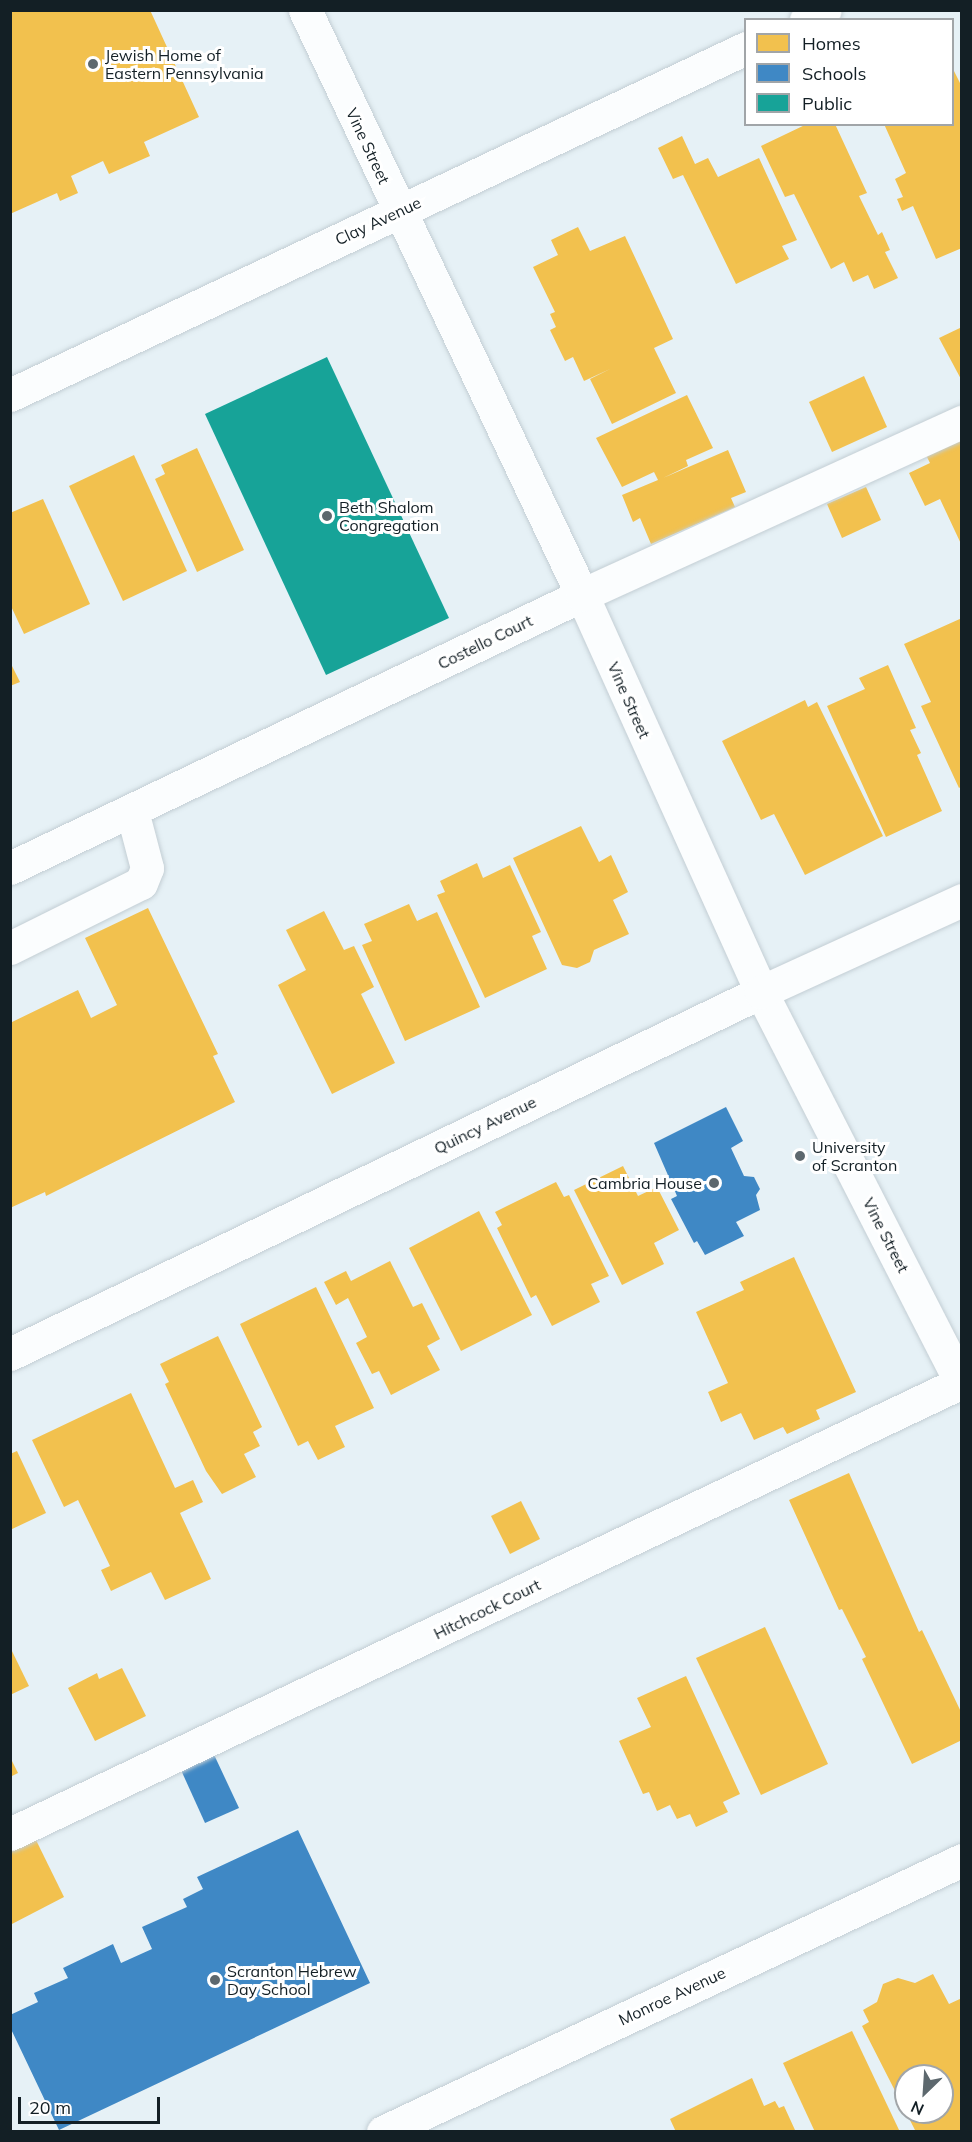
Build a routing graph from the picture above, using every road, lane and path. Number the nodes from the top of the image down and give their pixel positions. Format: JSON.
{"nodes":[{"id":1,"x":305,"y":10,"type":"edge"},
{"id":2,"x":825,"y":10,"type":"edge"},
{"id":3,"x":810,"y":18,"type":"edge"},
{"id":4,"x":744,"y":49,"type":"edge"},
{"id":5,"x":398,"y":211,"type":"junction"},
{"id":6,"x":10,"y":395,"type":"edge"},
{"id":7,"x":962,"y":422,"type":"edge"},
{"id":8,"x":582,"y":596,"type":"junction"},
{"id":9,"x":132,"y":811,"type":"junction"},
{"id":10,"x":10,"y":868,"type":"edge"},
{"id":11,"x":962,"y":900,"type":"edge"},
{"id":12,"x":10,"y":948,"type":"edge"},
{"id":13,"x":761,"y":992,"type":"junction"},
{"id":14,"x":10,"y":1353,"type":"edge"},
{"id":15,"x":961,"y":1383,"type":"edge"},
{"id":16,"x":10,"y":1834,"type":"edge"},
{"id":17,"x":962,"y":1860,"type":"edge"},
{"id":18,"x":383,"y":2132,"type":"edge"}],
"edges":[{"from":1,"to":5,"type":"street","name":"Vine Street"},
{"from":2,"to":3,"type":"street"},
{"from":4,"to":5,"type":"street","name":"Clay Avenue"},
{"from":5,"to":6,"type":"street","name":"Clay Avenue"},
{"from":5,"to":8,"type":"street","name":"Vine Street"},
{"from":7,"to":8,"type":"street","name":"Costello Court"},
{"from":8,"to":9,"type":"street","name":"Costello Court"},
{"from":8,"to":13,"type":"street","name":"Vine Street"},
{"from":9,"to":10,"type":"street","name":"Costello Court"},
{"from":9,"to":12,"type":"street"},
{"from":11,"to":13,"type":"street","name":"Quincy Avenue"},
{"from":13,"to":14,"type":"street","name":"Quincy Avenue"},
{"from":13,"to":15,"type":"street","name":"Vine Street"},
{"from":15,"to":16,"type":"street","name":"Hitchcock Court"},
{"from":17,"to":18,"type":"street","name":"Monroe Avenue"}]}
